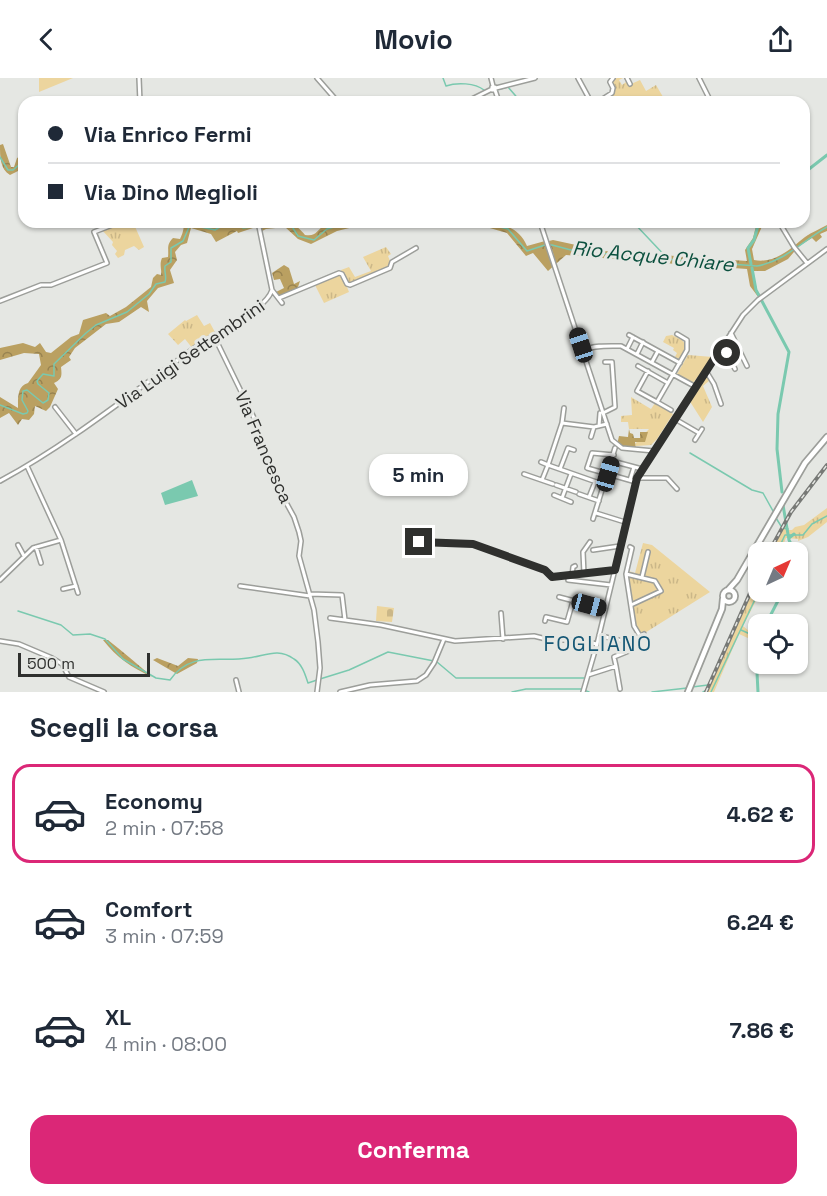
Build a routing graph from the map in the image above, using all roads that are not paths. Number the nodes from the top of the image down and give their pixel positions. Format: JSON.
{"nodes":[{"id":1,"x":139,"y":78,"type":"edge"},
{"id":2,"x":317,"y":78,"type":"edge"},
{"id":3,"x":491,"y":78,"type":"edge"},
{"id":4,"x":535,"y":78,"type":"edge"},
{"id":5,"x":578,"y":78,"type":"edge"},
{"id":6,"x":613,"y":78,"type":"edge"},
{"id":7,"x":627,"y":78,"type":"edge"},
{"id":8,"x":699,"y":78,"type":"edge"},
{"id":9,"x":630,"y":84,"type":"dead end"},
{"id":10,"x":494,"y":89,"type":"junction"},
{"id":11,"x":140,"y":96,"type":"edge"},
{"id":12,"x":333,"y":96,"type":"edge"},
{"id":13,"x":478,"y":96,"type":"edge"},
{"id":14,"x":497,"y":96,"type":"edge"},
{"id":15,"x":588,"y":96,"type":"edge"},
{"id":16,"x":607,"y":96,"type":"edge"},
{"id":17,"x":708,"y":96,"type":"edge"},
{"id":18,"x":104,"y":228,"type":"edge"},
{"id":19,"x":260,"y":228,"type":"edge"},
{"id":20,"x":542,"y":228,"type":"edge"},
{"id":21,"x":783,"y":228,"type":"edge"},
{"id":22,"x":416,"y":248,"type":"dead end"},
{"id":23,"x":827,"y":249,"type":"edge"},
{"id":24,"x":807,"y":263,"type":"junction"},
{"id":25,"x":272,"y":290,"type":"junction"},
{"id":26,"x":279,"y":298,"type":"junction"},
{"id":27,"x":0,"y":301,"type":"edge"},
{"id":28,"x":282,"y":303,"type":"dead end"},
{"id":29,"x":677,"y":333,"type":"dead end"},
{"id":30,"x":731,"y":333,"type":"junction"},
{"id":31,"x":214,"y":336,"type":"junction"},
{"id":32,"x":643,"y":342,"type":"junction"},
{"id":33,"x":723,"y":345,"type":"junction"},
{"id":34,"x":627,"y":349,"type":"junction"},
{"id":35,"x":583,"y":351,"type":"junction"},
{"id":36,"x":658,"y":351,"type":"junction"},
{"id":37,"x":637,"y":354,"type":"junction"},
{"id":38,"x":605,"y":362,"type":"dead end"},
{"id":39,"x":651,"y":363,"type":"junction"},
{"id":40,"x":680,"y":363,"type":"junction"},
{"id":41,"x":638,"y":366,"type":"dead end"},
{"id":42,"x":747,"y":366,"type":"dead end"},
{"id":43,"x":735,"y":369,"type":"dead end"},
{"id":44,"x":648,"y":371,"type":"junction"},
{"id":45,"x":706,"y":371,"type":"junction"},
{"id":46,"x":674,"y":374,"type":"junction"},
{"id":47,"x":668,"y":383,"type":"junction"},
{"id":48,"x":696,"y":387,"type":"junction"},
{"id":49,"x":657,"y":402,"type":"junction"},
{"id":50,"x":721,"y":404,"type":"dead end"},
{"id":51,"x":56,"y":407,"type":"dead end"},
{"id":52,"x":602,"y":407,"type":"junction"},
{"id":53,"x":564,"y":408,"type":"dead end"},
{"id":54,"x":609,"y":409,"type":"junction"},
{"id":55,"x":601,"y":413,"type":"junction"},
{"id":56,"x":676,"y":417,"type":"junction"},
{"id":57,"x":562,"y":423,"type":"junction"},
{"id":58,"x":606,"y":424,"type":"junction"},
{"id":59,"x":596,"y":426,"type":"junction"},
{"id":60,"x":76,"y":435,"type":"junction"},
{"id":61,"x":591,"y":437,"type":"dead end"},
{"id":62,"x":827,"y":437,"type":"edge"},
{"id":63,"x":695,"y":440,"type":"dead end"},
{"id":64,"x":615,"y":448,"type":"dead end"},
{"id":65,"x":574,"y":450,"type":"dead end"},
{"id":66,"x":653,"y":452,"type":"junction"},
{"id":67,"x":614,"y":455,"type":"junction"},
{"id":68,"x":612,"y":461,"type":"junction"},
{"id":69,"x":541,"y":462,"type":"dead end"},
{"id":70,"x":548,"y":465,"type":"junction"},
{"id":71,"x":27,"y":466,"type":"junction"},
{"id":72,"x":634,"y":467,"type":"junction"},
{"id":73,"x":560,"y":469,"type":"junction"},
{"id":74,"x":642,"y":469,"type":"junction"},
{"id":75,"x":524,"y":474,"type":"dead end"},
{"id":76,"x":571,"y":474,"type":"junction"},
{"id":77,"x":608,"y":474,"type":"junction"},
{"id":78,"x":542,"y":480,"type":"junction"},
{"id":79,"x":630,"y":480,"type":"junction"},
{"id":80,"x":637,"y":480,"type":"junction"},
{"id":81,"x":0,"y":481,"type":"edge"},
{"id":82,"x":595,"y":482,"type":"junction"},
{"id":83,"x":605,"y":485,"type":"junction"},
{"id":84,"x":565,"y":489,"type":"junction"},
{"id":85,"x":677,"y":489,"type":"dead end"},
{"id":86,"x":554,"y":495,"type":"dead end"},
{"id":87,"x":589,"y":497,"type":"junction"},
{"id":88,"x":562,"y":498,"type":"junction"},
{"id":89,"x":599,"y":501,"type":"junction"},
{"id":90,"x":571,"y":502,"type":"dead end"},
{"id":91,"x":596,"y":513,"type":"junction"},
{"id":92,"x":593,"y":519,"type":"dead end"},
{"id":93,"x":626,"y":522,"type":"junction"},
{"id":94,"x":61,"y":540,"type":"junction"},
{"id":95,"x":419,"y":542,"type":"dead end"},
{"id":96,"x":590,"y":542,"type":"dead end"},
{"id":97,"x":18,"y":545,"type":"dead end"},
{"id":98,"x":620,"y":546,"type":"junction"},
{"id":99,"x":36,"y":547,"type":"junction"},
{"id":100,"x":630,"y":547,"type":"dead end"},
{"id":101,"x":593,"y":550,"type":"dead end"},
{"id":102,"x":648,"y":552,"type":"dead end"},
{"id":103,"x":25,"y":556,"type":"junction"},
{"id":104,"x":41,"y":562,"type":"dead end"},
{"id":105,"x":575,"y":566,"type":"dead end"},
{"id":106,"x":615,"y":570,"type":"junction"},
{"id":107,"x":584,"y":574,"type":"junction"},
{"id":108,"x":626,"y":574,"type":"junction"},
{"id":109,"x":572,"y":576,"type":"junction"},
{"id":110,"x":642,"y":578,"type":"junction"},
{"id":111,"x":0,"y":580,"type":"edge"},
{"id":112,"x":568,"y":580,"type":"dead end"},
{"id":113,"x":737,"y":580,"type":"junction"},
{"id":114,"x":612,"y":585,"type":"junction"},
{"id":115,"x":76,"y":586,"type":"junction"},
{"id":116,"x":240,"y":586,"type":"dead end"},
{"id":117,"x":63,"y":589,"type":"dead end"},
{"id":118,"x":728,"y":590,"type":"junction"},
{"id":119,"x":78,"y":593,"type":"dead end"},
{"id":120,"x":734,"y":594,"type":"junction"},
{"id":121,"x":310,"y":595,"type":"junction"},
{"id":122,"x":558,"y":597,"type":"dead end"},
{"id":123,"x":723,"y":599,"type":"junction"},
{"id":124,"x":573,"y":601,"type":"junction"},
{"id":125,"x":730,"y":602,"type":"junction"},
{"id":126,"x":631,"y":605,"type":"junction"},
{"id":127,"x":605,"y":609,"type":"junction"},
{"id":128,"x":721,"y":612,"type":"junction"},
{"id":129,"x":501,"y":613,"type":"dead end"},
{"id":130,"x":330,"y":618,"type":"dead end"},
{"id":131,"x":345,"y":620,"type":"junction"},
{"id":132,"x":545,"y":621,"type":"dead end"},
{"id":133,"x":599,"y":635,"type":"junction"},
{"id":134,"x":444,"y":639,"type":"junction"},
{"id":135,"x":503,"y":639,"type":"junction"},
{"id":136,"x":0,"y":641,"type":"edge"},
{"id":137,"x":597,"y":644,"type":"junction"},
{"id":138,"x":631,"y":650,"type":"dead end"},
{"id":139,"x":592,"y":664,"type":"junction"},
{"id":140,"x":616,"y":666,"type":"junction"},
{"id":141,"x":594,"y":673,"type":"junction"},
{"id":142,"x":588,"y":675,"type":"junction"},
{"id":143,"x":236,"y":680,"type":"dead end"},
{"id":144,"x":620,"y":689,"type":"dead end"},
{"id":145,"x":689,"y":689,"type":"edge"},
{"id":146,"x":584,"y":691,"type":"edge"},
{"id":147,"x":104,"y":692,"type":"edge"},
{"id":148,"x":239,"y":692,"type":"edge"},
{"id":149,"x":317,"y":692,"type":"edge"},
{"id":150,"x":340,"y":692,"type":"edge"}],
"edges":[{"from":1,"to":11,"type":"street"},
{"from":2,"to":12,"type":"street"},
{"from":3,"to":10,"type":"street"},
{"from":4,"to":10,"type":"street"},
{"from":5,"to":15,"type":"street"},
{"from":6,"to":16,"type":"street"},
{"from":7,"to":9,"type":"street"},
{"from":8,"to":17,"type":"street"},
{"from":10,"to":13,"type":"street"},
{"from":10,"to":14,"type":"street"},
{"from":18,"to":27,"type":"street"},
{"from":19,"to":25,"type":"street","name":"Via Luigi Settembrini"},
{"from":20,"to":35,"type":"street"},
{"from":21,"to":24,"type":"street"},
{"from":22,"to":26,"type":"street"},
{"from":23,"to":24,"type":"street"},
{"from":24,"to":30,"type":"street"},
{"from":25,"to":26,"type":"street"},
{"from":25,"to":31,"type":"street","name":"Via Luigi Settembrini"},
{"from":26,"to":28,"type":"street"},
{"from":29,"to":40,"type":"street"},
{"from":30,"to":33,"type":"street"},
{"from":30,"to":42,"type":"street"},
{"from":31,"to":60,"type":"street","name":"Via Luigi Settembrini"},
{"from":31,"to":121,"type":"street","name":"Via Francesca"},
{"from":32,"to":34,"type":"street"},
{"from":32,"to":36,"type":"street"},
{"from":32,"to":37,"type":"street"},
{"from":33,"to":43,"type":"street"},
{"from":33,"to":45,"type":"street"},
{"from":34,"to":35,"type":"street"},
{"from":34,"to":37,"type":"street"},
{"from":35,"to":52,"type":"street"},
{"from":36,"to":39,"type":"street"},
{"from":36,"to":40,"type":"street"},
{"from":37,"to":39,"type":"street"},
{"from":38,"to":54,"type":"street"},
{"from":39,"to":46,"type":"street"},
{"from":40,"to":46,"type":"street"},
{"from":41,"to":44,"type":"street"},
{"from":44,"to":47,"type":"street"},
{"from":44,"to":49,"type":"street"},
{"from":45,"to":48,"type":"street"},
{"from":45,"to":50,"type":"street"},
{"from":46,"to":47,"type":"street"},
{"from":46,"to":48,"type":"street"},
{"from":47,"to":49,"type":"street"},
{"from":48,"to":56,"type":"street"},
{"from":49,"to":56,"type":"street"},
{"from":51,"to":60,"type":"street"},
{"from":52,"to":54,"type":"street"},
{"from":52,"to":55,"type":"street"},
{"from":53,"to":57,"type":"street"},
{"from":54,"to":55,"type":"street"},
{"from":55,"to":58,"type":"street"},
{"from":55,"to":59,"type":"street"},
{"from":56,"to":63,"type":"street"},
{"from":56,"to":66,"type":"street"},
{"from":57,"to":59,"type":"street"},
{"from":57,"to":70,"type":"street"},
{"from":58,"to":59,"type":"street"},
{"from":58,"to":66,"type":"street"},
{"from":59,"to":61,"type":"street"},
{"from":60,"to":71,"type":"street","name":"Via Luigi Settembrini"},
{"from":62,"to":113,"type":"main road"},
{"from":64,"to":67,"type":"street"},
{"from":65,"to":73,"type":"street"},
{"from":66,"to":74,"type":"street"},
{"from":67,"to":68,"type":"street"},
{"from":67,"to":77,"type":"street"},
{"from":68,"to":72,"type":"street"},
{"from":68,"to":77,"type":"street"},
{"from":69,"to":70,"type":"street"},
{"from":70,"to":73,"type":"street"},
{"from":70,"to":78,"type":"street"},
{"from":71,"to":81,"type":"street","name":"Via Luigi Settembrini"},
{"from":71,"to":94,"type":"street"},
{"from":72,"to":74,"type":"street"},
{"from":72,"to":79,"type":"street"},
{"from":73,"to":76,"type":"street"},
{"from":74,"to":80,"type":"street"},
{"from":75,"to":78,"type":"street"},
{"from":76,"to":82,"type":"street"},
{"from":76,"to":84,"type":"street"},
{"from":77,"to":79,"type":"street"},
{"from":77,"to":83,"type":"street"},
{"from":78,"to":84,"type":"street"},
{"from":79,"to":80,"type":"street"},
{"from":80,"to":85,"type":"street"},
{"from":80,"to":93,"type":"street"},
{"from":82,"to":83,"type":"street"},
{"from":82,"to":87,"type":"street"},
{"from":83,"to":89,"type":"street"},
{"from":84,"to":87,"type":"street"},
{"from":84,"to":88,"type":"street"},
{"from":86,"to":88,"type":"street"},
{"from":87,"to":89,"type":"street"},
{"from":88,"to":90,"type":"street"},
{"from":89,"to":91,"type":"street"},
{"from":91,"to":92,"type":"street"},
{"from":91,"to":93,"type":"street"},
{"from":93,"to":98,"type":"street"},
{"from":94,"to":99,"type":"street"},
{"from":94,"to":115,"type":"street"},
{"from":95,"to":109,"type":"street"},
{"from":96,"to":107,"type":"street"},
{"from":97,"to":103,"type":"street"},
{"from":98,"to":101,"type":"street"},
{"from":98,"to":106,"type":"street"},
{"from":99,"to":103,"type":"street"},
{"from":99,"to":104,"type":"street"},
{"from":100,"to":108,"type":"street"},
{"from":102,"to":110,"type":"street"},
{"from":103,"to":111,"type":"street"},
{"from":105,"to":109,"type":"street"},
{"from":106,"to":107,"type":"street"},
{"from":106,"to":114,"type":"street"},
{"from":107,"to":109,"type":"street"},
{"from":108,"to":110,"type":"street"},
{"from":108,"to":126,"type":"street"},
{"from":110,"to":126,"type":"street"},
{"from":112,"to":114,"type":"street"},
{"from":113,"to":118,"type":"main road"},
{"from":113,"to":120,"type":"main road"},
{"from":114,"to":127,"type":"street"},
{"from":115,"to":117,"type":"street"},
{"from":115,"to":119,"type":"street"},
{"from":116,"to":121,"type":"street"},
{"from":118,"to":120,"type":"main road"},
{"from":118,"to":123,"type":"main road"},
{"from":120,"to":125,"type":"main road"},
{"from":121,"to":131,"type":"street"},
{"from":121,"to":149,"type":"street","name":"Via Francesca"},
{"from":122,"to":124,"type":"street"},
{"from":123,"to":125,"type":"main road"},
{"from":123,"to":128,"type":"main road"},
{"from":124,"to":127,"type":"street"},
{"from":124,"to":132,"type":"street"},
{"from":125,"to":128,"type":"main road"},
{"from":126,"to":133,"type":"street"},
{"from":127,"to":133,"type":"street"},
{"from":128,"to":145,"type":"main road"},
{"from":129,"to":135,"type":"street"},
{"from":130,"to":131,"type":"street"},
{"from":131,"to":134,"type":"street"},
{"from":133,"to":137,"type":"street"},
{"from":134,"to":135,"type":"street"},
{"from":134,"to":150,"type":"street"},
{"from":135,"to":137,"type":"street"},
{"from":136,"to":147,"type":"street"},
{"from":137,"to":139,"type":"street"},
{"from":138,"to":140,"type":"street"},
{"from":139,"to":141,"type":"street"},
{"from":139,"to":142,"type":"street"},
{"from":140,"to":141,"type":"street"},
{"from":140,"to":144,"type":"street"},
{"from":141,"to":142,"type":"street"},
{"from":142,"to":146,"type":"street"},
{"from":143,"to":148,"type":"street"}]}
